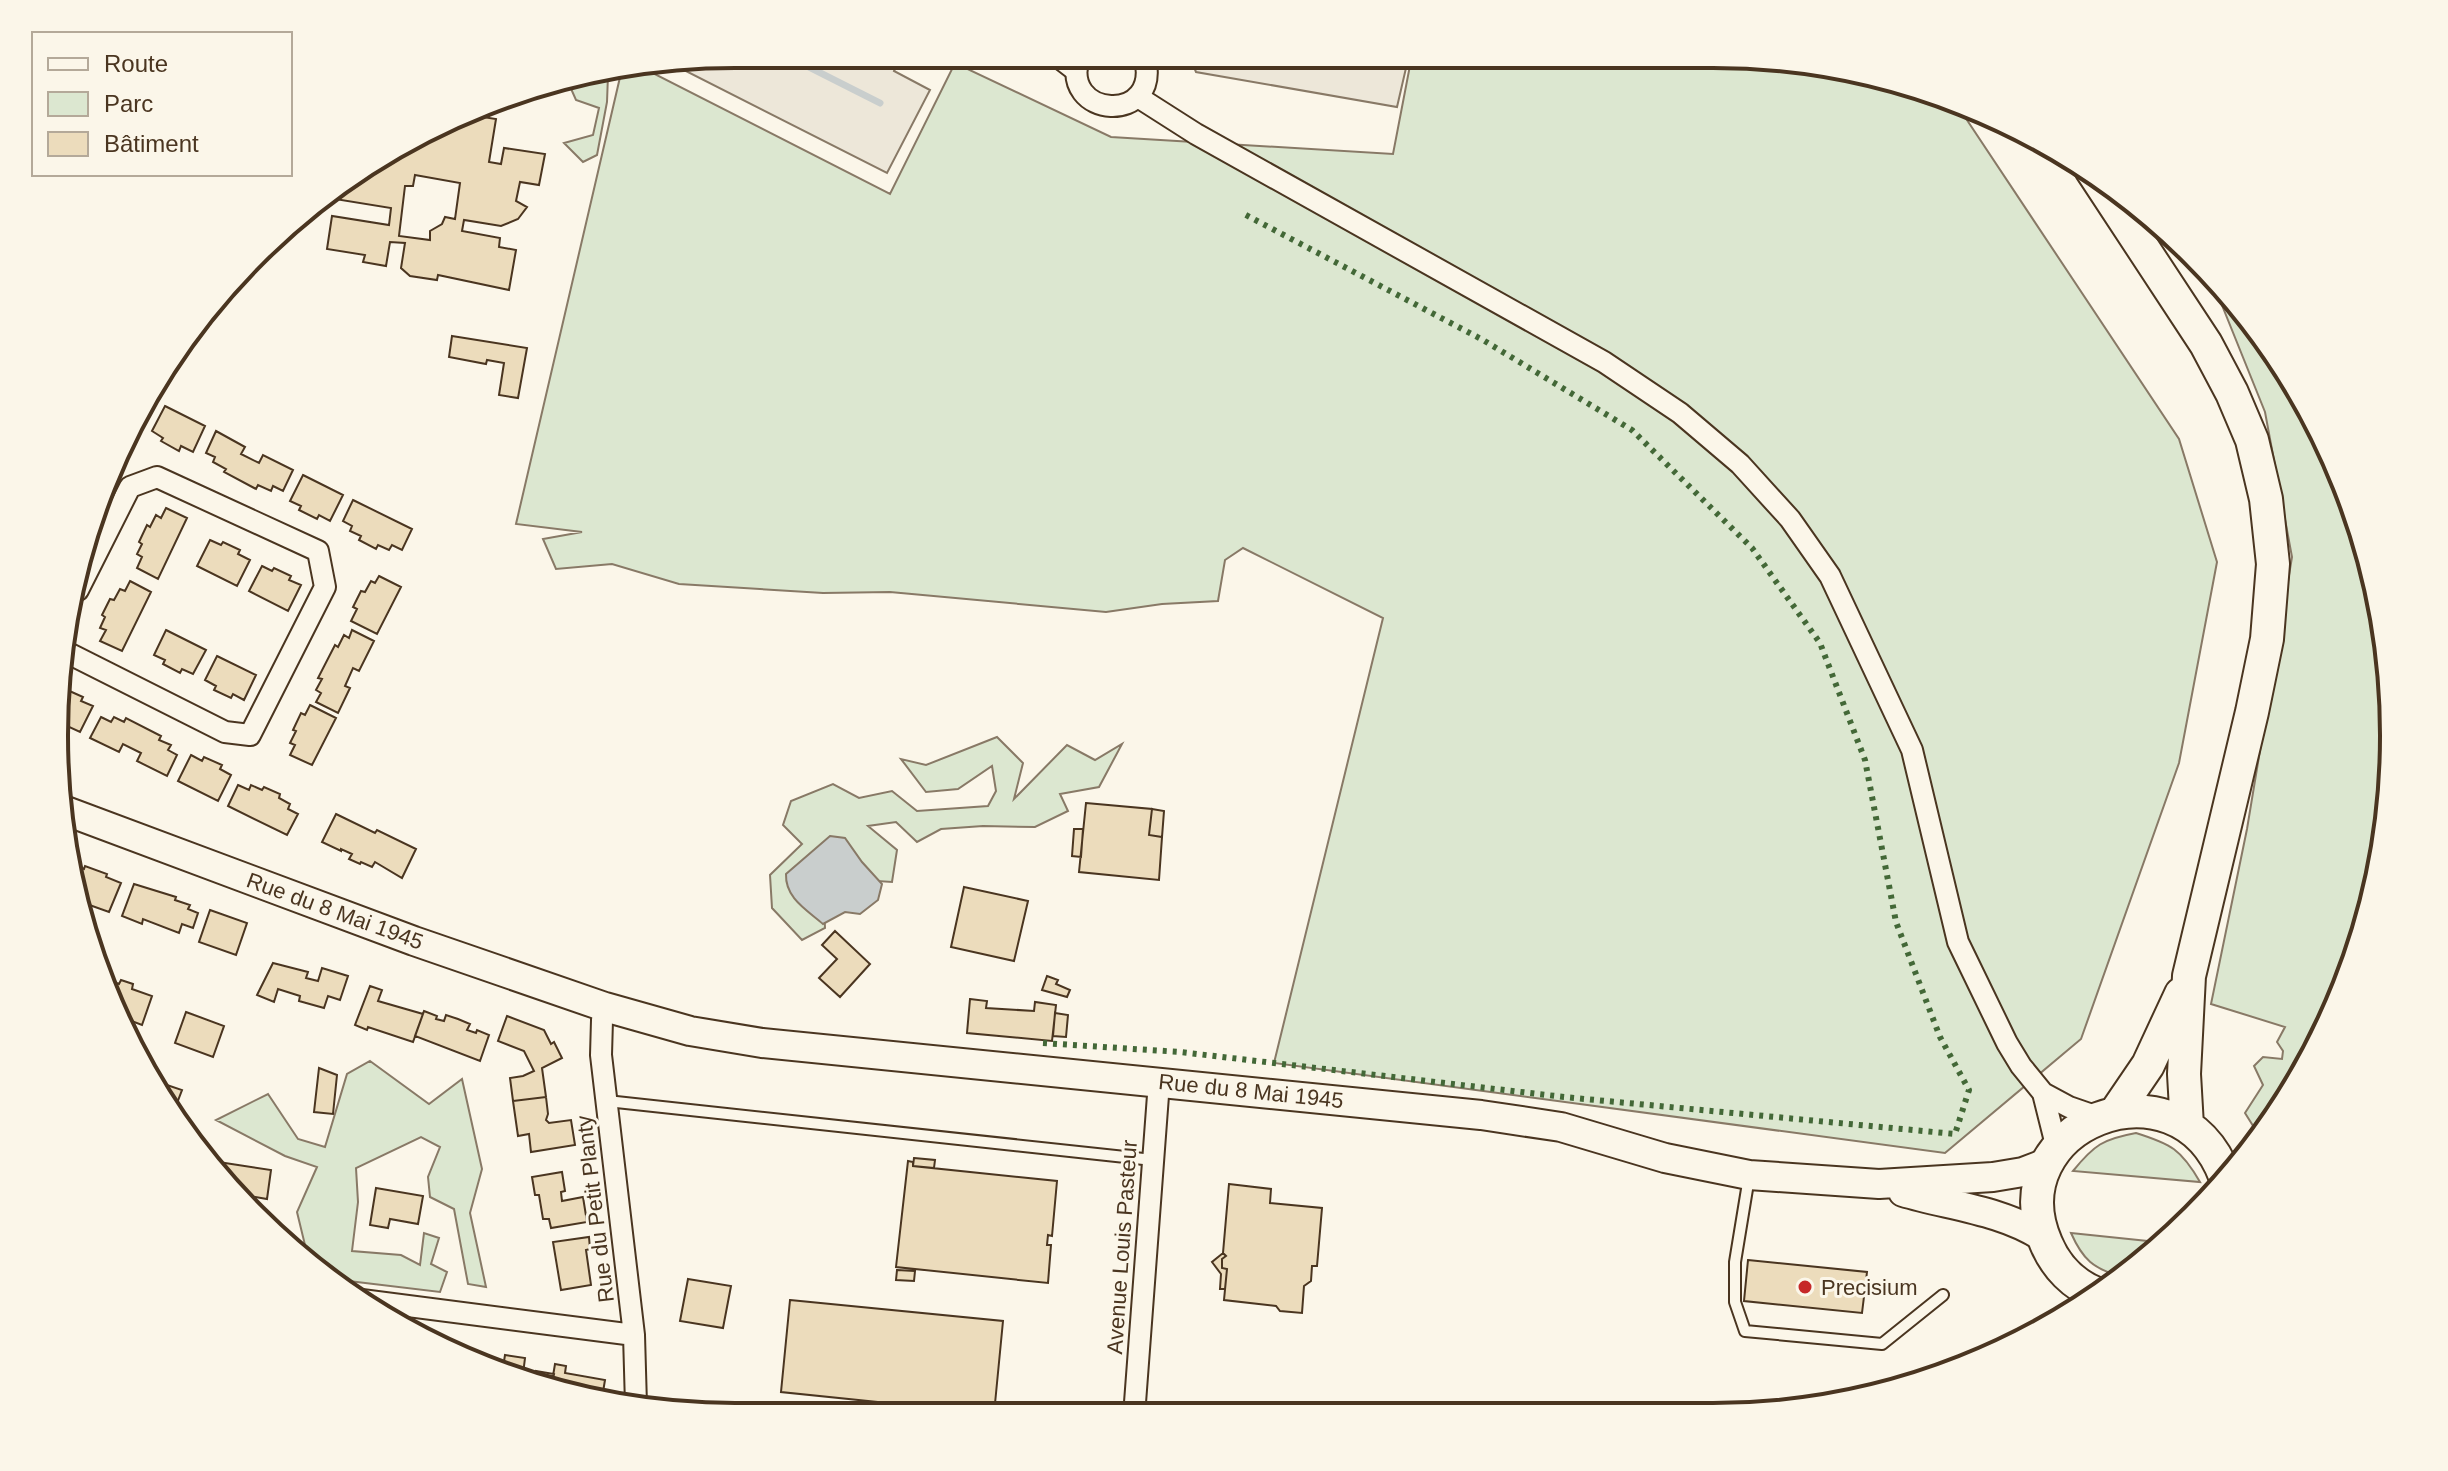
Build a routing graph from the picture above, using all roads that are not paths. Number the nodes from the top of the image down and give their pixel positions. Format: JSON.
{"nodes":[{"id":1,"x":1064,"y":68,"type":"edge"},
{"id":2,"x":1076,"y":68,"type":"edge"},
{"id":3,"x":1147,"y":68,"type":"edge"},
{"id":4,"x":1076,"y":78,"type":"junction"},
{"id":5,"x":1138,"y":97,"type":"junction"},
{"id":6,"x":2112,"y":201,"type":"edge"},
{"id":7,"x":97,"y":541,"type":"edge"},
{"id":8,"x":73,"y":656,"type":"edge"},
{"id":9,"x":73,"y":814,"type":"edge"},
{"id":10,"x":2189,"y":976,"type":"junction"},
{"id":11,"x":613,"y":1010,"type":"junction"},
{"id":12,"x":1159,"y":1082,"type":"junction"},
{"id":13,"x":2043,"y":1093,"type":"junction"},
{"id":14,"x":607,"y":1101,"type":"junction"},
{"id":15,"x":2107,"y":1114,"type":"junction"},
{"id":16,"x":2187,"y":1126,"type":"junction"},
{"id":17,"x":2053,"y":1156,"type":"junction"},
{"id":18,"x":1153,"y":1160,"type":"junction"},
{"id":19,"x":2223,"y":1165,"type":"edge"},
{"id":20,"x":1749,"y":1175,"type":"junction"},
{"id":21,"x":1879,"y":1184,"type":"junction"},
{"id":22,"x":2043,"y":1237,"type":"junction"},
{"id":23,"x":2085,"y":1290,"type":"edge"},
{"id":24,"x":1943,"y":1295,"type":"dead end"},
{"id":25,"x":384,"y":1303,"type":"edge"},
{"id":26,"x":634,"y":1335,"type":"junction"},
{"id":27,"x":636,"y":1395,"type":"edge"},
{"id":28,"x":1135,"y":1403,"type":"edge"}],
"edges":[{"from":1,"to":4,"type":"lane"},
{"from":2,"to":4,"type":"street"},
{"from":3,"to":5,"type":"street"},
{"from":4,"to":5,"type":"street"},
{"from":5,"to":13,"type":"street"},
{"from":6,"to":10,"type":"main road"},
{"from":7,"to":8,"type":"street"},
{"from":9,"to":11,"type":"main road","name":"Rue du 8 Mai 1945"},
{"from":10,"to":15,"type":"main road"},
{"from":10,"to":16,"type":"main road"},
{"from":11,"to":12,"type":"main road","name":"Rue du 8 Mai 1945"},
{"from":11,"to":14,"type":"street","name":"Rue du Petit Planty"},
{"from":12,"to":18,"type":"street","name":"Avenue Louis Pasteur"},
{"from":12,"to":20,"type":"main road","name":"Rue du 8 Mai 1945"},
{"from":13,"to":15,"type":"street"},
{"from":13,"to":17,"type":"street"},
{"from":14,"to":18,"type":"lane"},
{"from":14,"to":26,"type":"street","name":"Rue du Petit Planty"},
{"from":15,"to":16,"type":"main road"},
{"from":15,"to":17,"type":"main road"},
{"from":16,"to":19,"type":"main road"},
{"from":17,"to":21,"type":"main road"},
{"from":17,"to":22,"type":"main road"},
{"from":18,"to":28,"type":"street","name":"Avenue Louis Pasteur"},
{"from":20,"to":21,"type":"main road","name":"Rue du 8 Mai 1945"},
{"from":20,"to":24,"type":"lane"},
{"from":21,"to":22,"type":"main road"},
{"from":22,"to":23,"type":"main road"},
{"from":25,"to":26,"type":"street"},
{"from":26,"to":27,"type":"street","name":"Rue du Petit Planty"}]}
